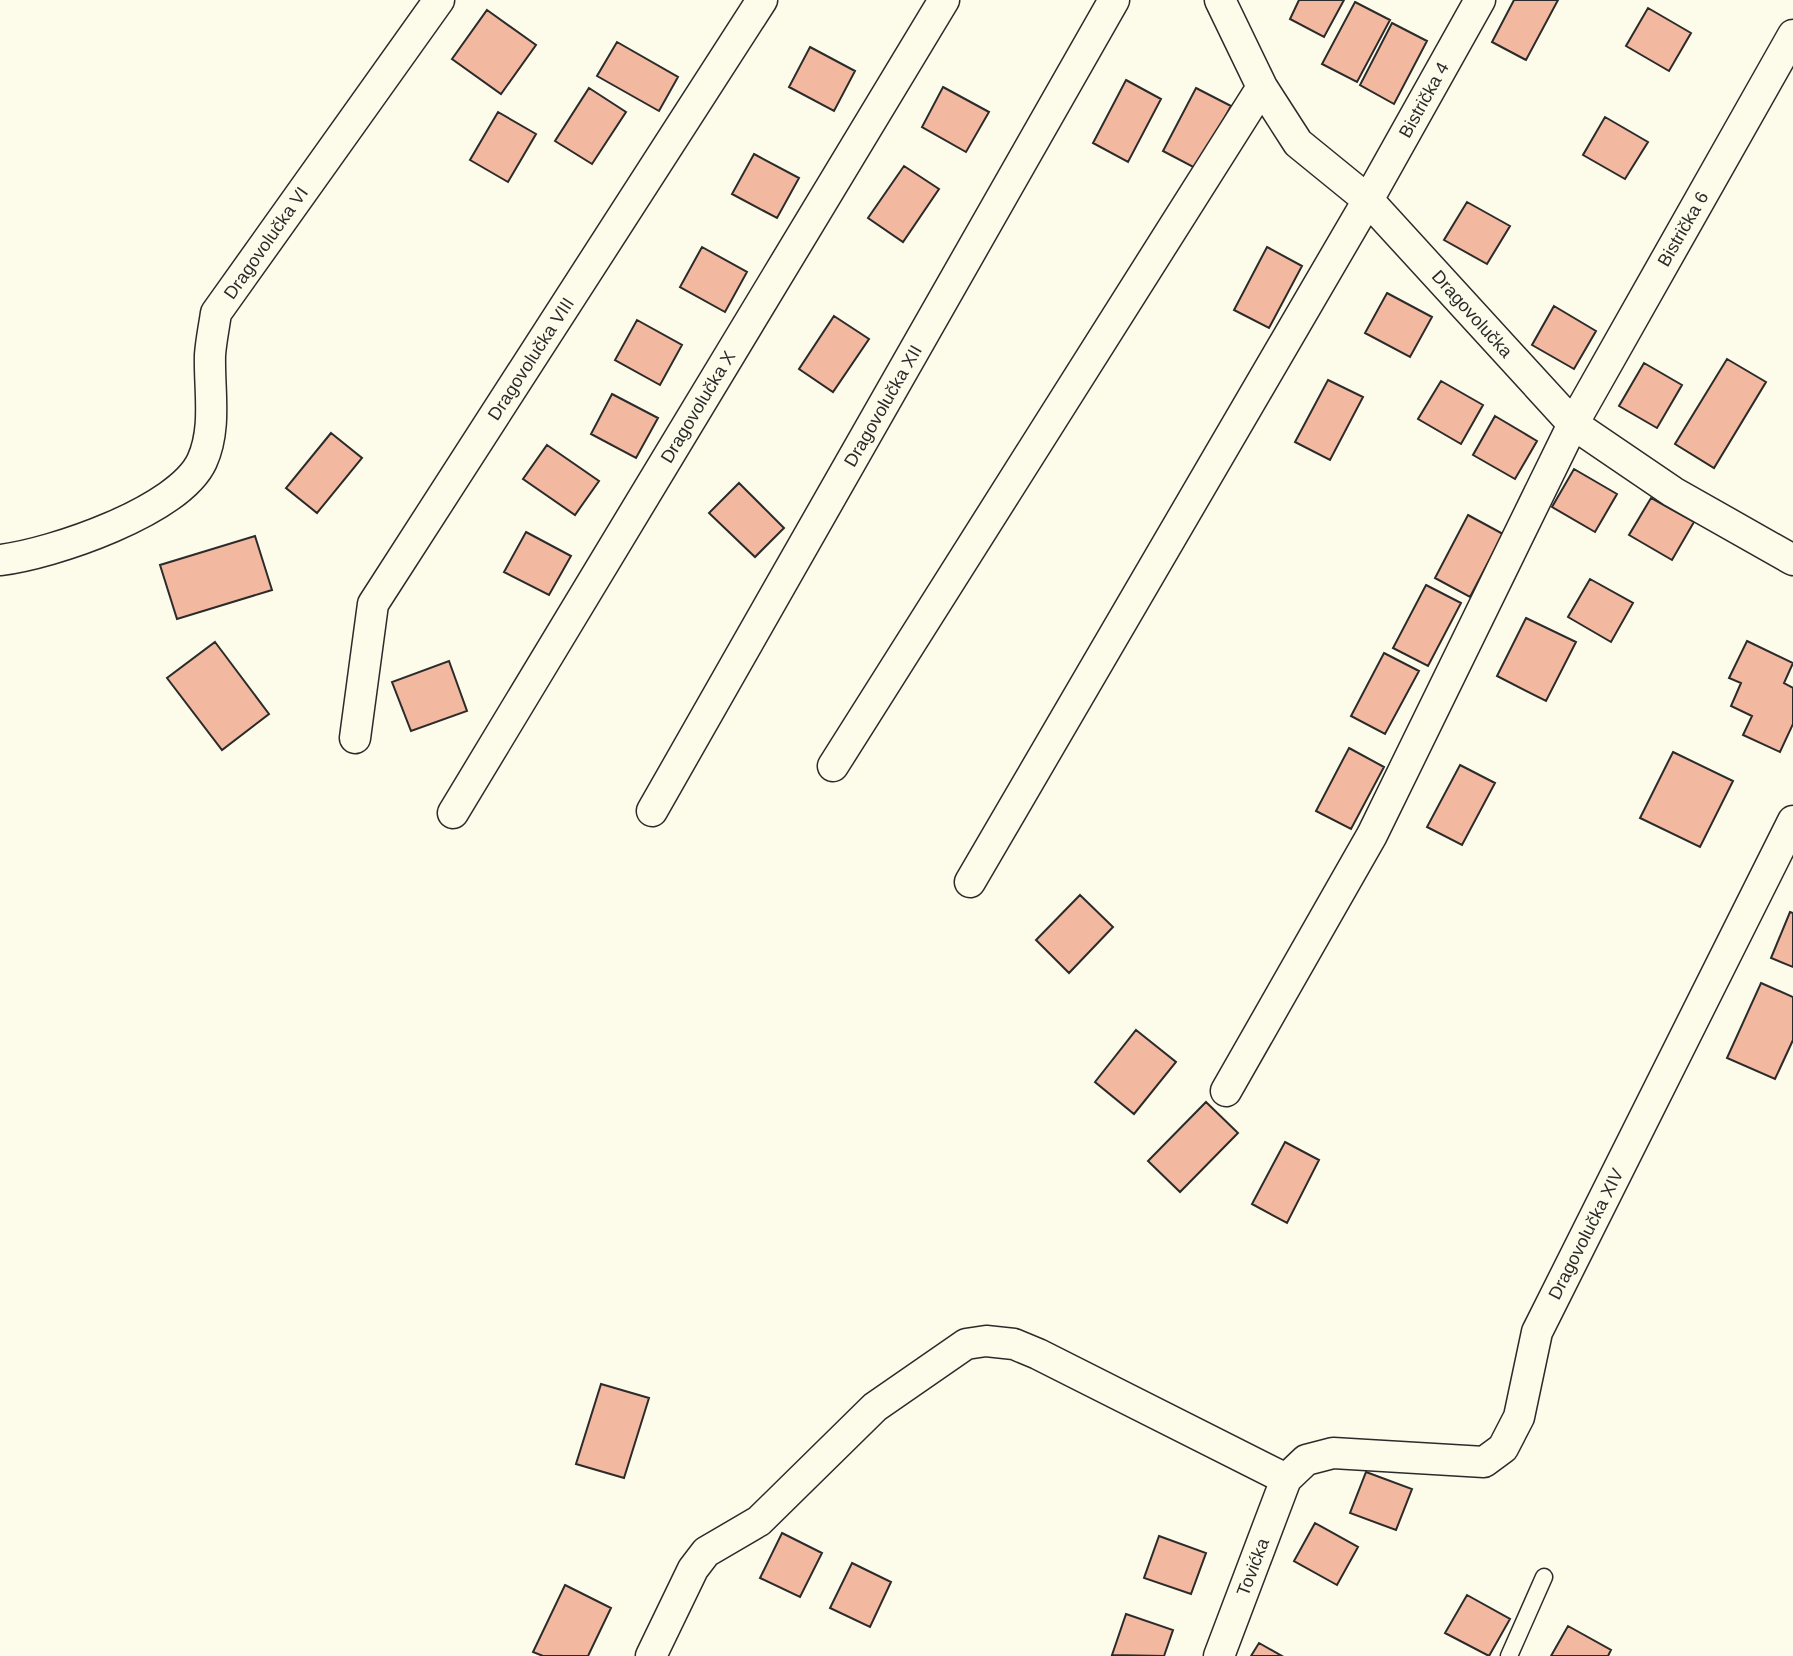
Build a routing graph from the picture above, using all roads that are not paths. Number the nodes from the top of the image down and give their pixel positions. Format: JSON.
{"nodes":[{"id":1,"x":439,"y":0,"type":"edge"},
{"id":2,"x":762,"y":0,"type":"edge"},
{"id":3,"x":944,"y":0,"type":"edge"},
{"id":4,"x":1114,"y":0,"type":"edge"},
{"id":5,"x":1480,"y":0,"type":"edge"},
{"id":6,"x":1228,"y":4,"type":"edge"},
{"id":7,"x":1793,"y":35,"type":"edge"},
{"id":8,"x":1262,"y":87,"type":"junction"},
{"id":9,"x":1368,"y":200,"type":"junction"},
{"id":10,"x":1573,"y":424,"type":"junction"},
{"id":11,"x":0,"y":560,"type":"edge"},
{"id":12,"x":1793,"y":560,"type":"edge"},
{"id":13,"x":355,"y":738,"type":"dead end"},
{"id":14,"x":833,"y":766,"type":"dead end"},
{"id":15,"x":652,"y":811,"type":"dead end"},
{"id":16,"x":453,"y":813,"type":"dead end"},
{"id":17,"x":1793,"y":821,"type":"edge"},
{"id":18,"x":971,"y":883,"type":"dead end"},
{"id":19,"x":1226,"y":1091,"type":"dead end"},
{"id":20,"x":1286,"y":1479,"type":"junction"},
{"id":21,"x":1544,"y":1577,"type":"dead end"},
{"id":22,"x":651,"y":1656,"type":"edge"},
{"id":23,"x":1219,"y":1656,"type":"edge"},
{"id":24,"x":1508,"y":1656,"type":"edge"}],
"edges":[{"from":1,"to":11,"type":"street","name":"Dragovolučka VI"},
{"from":2,"to":13,"type":"street","name":"Dragovolučka VIII"},
{"from":3,"to":16,"type":"street","name":"Dragovolučka X"},
{"from":4,"to":15,"type":"street","name":"Dragovolučka XII"},
{"from":5,"to":9,"type":"street","name":"Bistrička 4"},
{"from":6,"to":8,"type":"street","name":"Dragovolučka"},
{"from":7,"to":10,"type":"street","name":"Bistrička 6"},
{"from":8,"to":9,"type":"street","name":"Dragovolučka"},
{"from":8,"to":14,"type":"street"},
{"from":9,"to":10,"type":"street","name":"Dragovolučka"},
{"from":9,"to":18,"type":"street","name":"Bistrička 4"},
{"from":10,"to":12,"type":"street","name":"Dragovolučka"},
{"from":10,"to":19,"type":"street","name":"Bistrička 6"},
{"from":17,"to":20,"type":"street","name":"Dragovolučka XIV"},
{"from":20,"to":22,"type":"street"},
{"from":20,"to":23,"type":"street","name":"Tovićka"},
{"from":21,"to":24,"type":"lane"}]}
